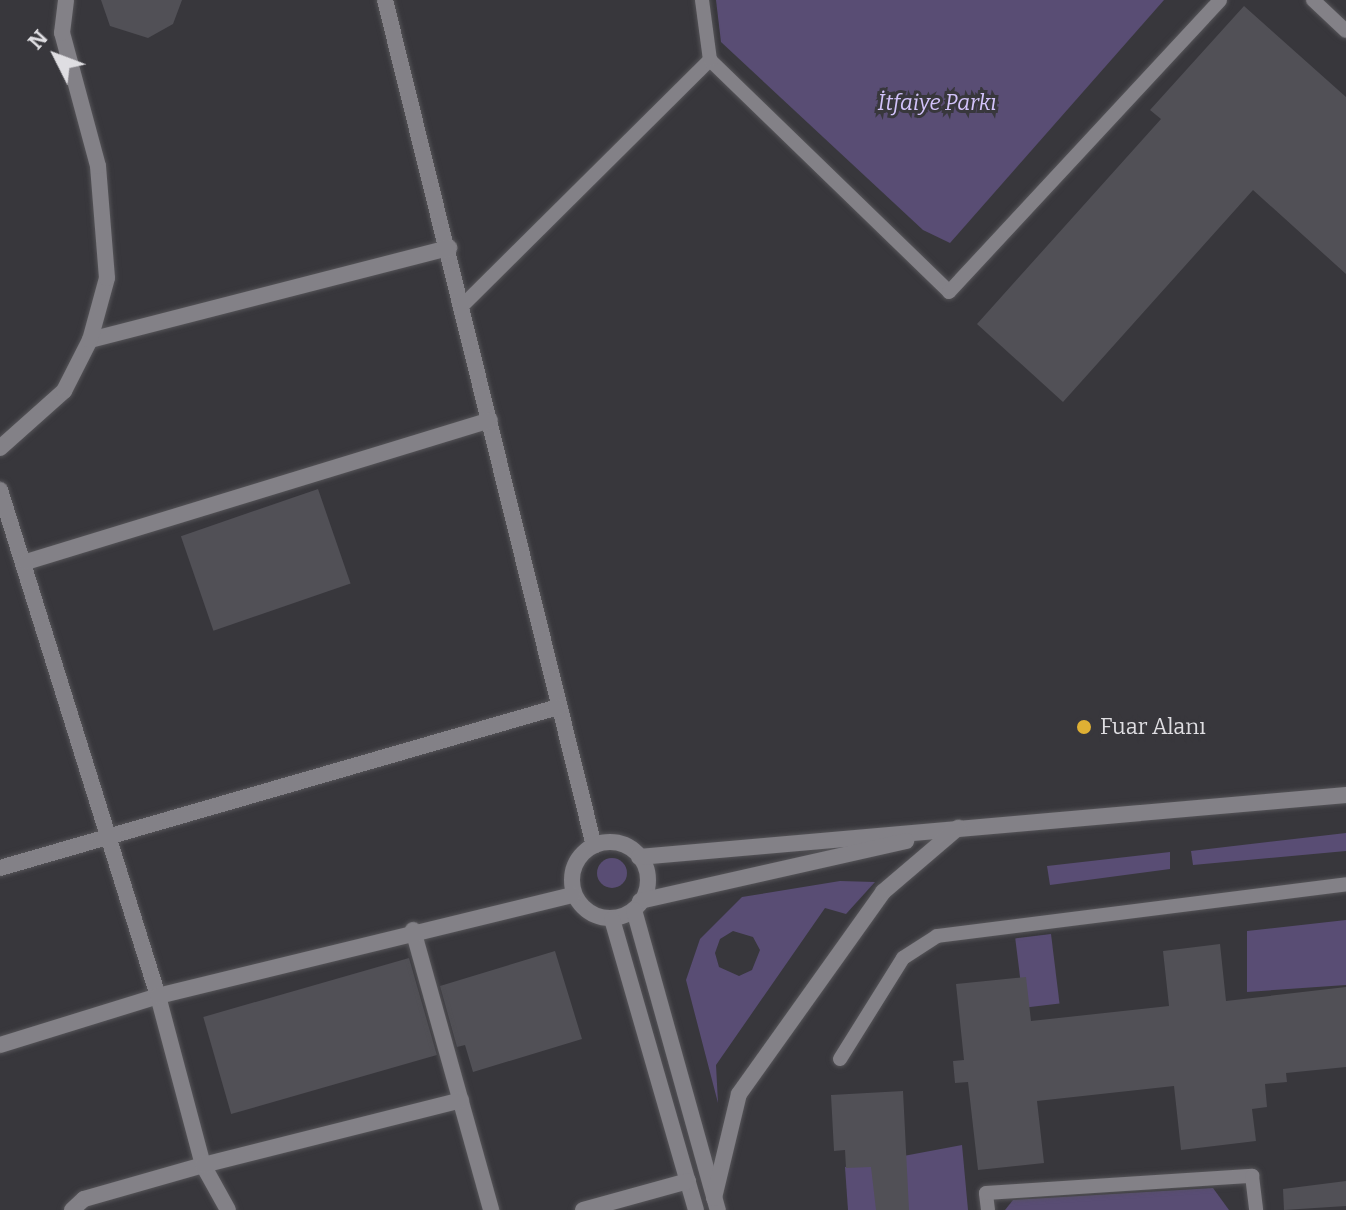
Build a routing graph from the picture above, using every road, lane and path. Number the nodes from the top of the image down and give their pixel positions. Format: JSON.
{"nodes":[{"id":1,"x":66,"y":0,"type":"edge"},
{"id":2,"x":385,"y":0,"type":"edge"},
{"id":3,"x":702,"y":0,"type":"edge"},
{"id":4,"x":1220,"y":0,"type":"edge"},
{"id":5,"x":1313,"y":0,"type":"edge"},
{"id":6,"x":1346,"y":31,"type":"edge"},
{"id":7,"x":710,"y":60,"type":"junction"},
{"id":8,"x":449,"y":248,"type":"junction"},
{"id":9,"x":463,"y":305,"type":"junction"},
{"id":10,"x":90,"y":340,"type":"junction"},
{"id":11,"x":490,"y":420,"type":"junction"},
{"id":12,"x":0,"y":448,"type":"edge"},
{"id":13,"x":0,"y":490,"type":"edge"},
{"id":14,"x":26,"y":562,"type":"junction"},
{"id":15,"x":558,"y":707,"type":"junction"},
{"id":16,"x":1346,"y":795,"type":"edge"},
{"id":17,"x":958,"y":828,"type":"junction"},
{"id":18,"x":108,"y":840,"type":"junction"},
{"id":19,"x":594,"y":846,"type":"junction"},
{"id":20,"x":639,"y":857,"type":"junction"},
{"id":21,"x":0,"y":868,"type":"edge"},
{"id":22,"x":1346,"y":884,"type":"edge"},
{"id":23,"x":573,"y":895,"type":"junction"},
{"id":24,"x":637,"y":906,"type":"junction"},
{"id":25,"x":612,"y":919,"type":"junction"},
{"id":26,"x":413,"y":930,"type":"junction"},
{"id":27,"x":158,"y":996,"type":"junction"},
{"id":28,"x":0,"y":1045,"type":"edge"},
{"id":29,"x":840,"y":1059,"type":"dead end"},
{"id":30,"x":461,"y":1100,"type":"junction"},
{"id":31,"x":203,"y":1165,"type":"junction"},
{"id":32,"x":688,"y":1181,"type":"junction"},
{"id":33,"x":716,"y":1204,"type":"edge"},
{"id":34,"x":72,"y":1210,"type":"edge"},
{"id":35,"x":228,"y":1210,"type":"edge"},
{"id":36,"x":491,"y":1210,"type":"edge"},
{"id":37,"x":583,"y":1210,"type":"edge"},
{"id":38,"x":696,"y":1210,"type":"edge"},
{"id":39,"x":988,"y":1210,"type":"edge"},
{"id":40,"x":1256,"y":1210,"type":"edge"}],
"edges":[{"from":1,"to":10,"type":"street"},
{"from":2,"to":8,"type":"street"},
{"from":3,"to":7,"type":"lane"},
{"from":4,"to":7,"type":"lane"},
{"from":5,"to":6,"type":"lane"},
{"from":7,"to":9,"type":"lane"},
{"from":8,"to":9,"type":"street"},
{"from":8,"to":10,"type":"street"},
{"from":9,"to":11,"type":"street"},
{"from":10,"to":12,"type":"street"},
{"from":11,"to":14,"type":"street"},
{"from":11,"to":15,"type":"street"},
{"from":13,"to":14,"type":"street"},
{"from":14,"to":18,"type":"street"},
{"from":15,"to":18,"type":"street"},
{"from":15,"to":19,"type":"street"},
{"from":16,"to":17,"type":"street"},
{"from":17,"to":20,"type":"street"},
{"from":17,"to":24,"type":"street"},
{"from":17,"to":33,"type":"street"},
{"from":18,"to":21,"type":"street"},
{"from":18,"to":27,"type":"street"},
{"from":19,"to":20,"type":"street"},
{"from":19,"to":23,"type":"street"},
{"from":20,"to":24,"type":"street"},
{"from":22,"to":29,"type":"lane"},
{"from":23,"to":25,"type":"street"},
{"from":23,"to":26,"type":"street"},
{"from":24,"to":25,"type":"street"},
{"from":24,"to":33,"type":"street"},
{"from":25,"to":32,"type":"street"},
{"from":26,"to":27,"type":"street"},
{"from":26,"to":30,"type":"street"},
{"from":27,"to":28,"type":"street"},
{"from":27,"to":31,"type":"street"},
{"from":30,"to":31,"type":"street"},
{"from":30,"to":36,"type":"street"},
{"from":31,"to":34,"type":"street"},
{"from":31,"to":35,"type":"street"},
{"from":32,"to":37,"type":"street"},
{"from":32,"to":38,"type":"street"},
{"from":39,"to":40,"type":"lane"}]}
